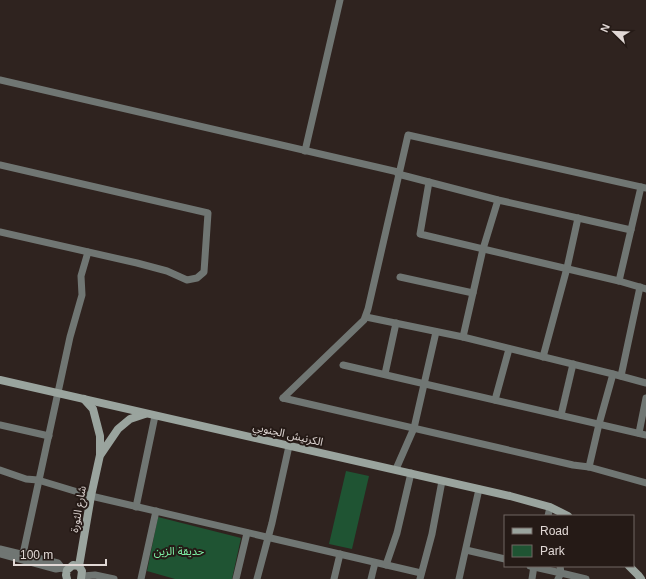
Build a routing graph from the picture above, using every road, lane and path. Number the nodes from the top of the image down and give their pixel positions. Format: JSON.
{"nodes":[{"id":1,"x":340,"y":0,"type":"edge"},
{"id":2,"x":0,"y":80,"type":"edge"},
{"id":3,"x":305,"y":151,"type":"junction"},
{"id":4,"x":0,"y":165,"type":"edge"},
{"id":5,"x":398,"y":173,"type":"junction"},
{"id":6,"x":429,"y":182,"type":"junction"},
{"id":7,"x":644,"y":188,"type":"edge"},
{"id":8,"x":498,"y":200,"type":"junction"},
{"id":9,"x":578,"y":218,"type":"junction"},
{"id":10,"x":631,"y":230,"type":"junction"},
{"id":11,"x":0,"y":232,"type":"edge"},
{"id":12,"x":483,"y":249,"type":"junction"},
{"id":13,"x":88,"y":252,"type":"junction"},
{"id":14,"x":567,"y":268,"type":"junction"},
{"id":15,"x":400,"y":277,"type":"dead end"},
{"id":16,"x":619,"y":281,"type":"junction"},
{"id":17,"x":643,"y":288,"type":"edge"},
{"id":18,"x":474,"y":293,"type":"junction"},
{"id":19,"x":366,"y":316,"type":"junction"},
{"id":20,"x":396,"y":323,"type":"junction"},
{"id":21,"x":436,"y":332,"type":"junction"},
{"id":22,"x":463,"y":337,"type":"junction"},
{"id":23,"x":509,"y":349,"type":"junction"},
{"id":24,"x":543,"y":357,"type":"junction"},
{"id":25,"x":573,"y":364,"type":"junction"},
{"id":26,"x":343,"y":365,"type":"dead end"},
{"id":27,"x":385,"y":374,"type":"junction"},
{"id":28,"x":613,"y":374,"type":"junction"},
{"id":29,"x":621,"y":376,"type":"junction"},
{"id":30,"x":0,"y":380,"type":"edge"},
{"id":31,"x":425,"y":383,"type":"junction"},
{"id":32,"x":646,"y":383,"type":"edge"},
{"id":33,"x":58,"y":393,"type":"junction"},
{"id":34,"x":646,"y":398,"type":"edge"},
{"id":35,"x":84,"y":399,"type":"junction"},
{"id":36,"x":496,"y":400,"type":"junction"},
{"id":37,"x":145,"y":414,"type":"junction"},
{"id":38,"x":561,"y":415,"type":"junction"},
{"id":39,"x":155,"y":416,"type":"junction"},
{"id":40,"x":598,"y":424,"type":"junction"},
{"id":41,"x":0,"y":425,"type":"edge"},
{"id":42,"x":414,"y":428,"type":"junction"},
{"id":43,"x":642,"y":434,"type":"edge"},
{"id":44,"x":49,"y":436,"type":"junction"},
{"id":45,"x":289,"y":446,"type":"junction"},
{"id":46,"x":100,"y":455,"type":"junction"},
{"id":47,"x":589,"y":467,"type":"junction"},
{"id":48,"x":396,"y":469,"type":"junction"},
{"id":49,"x":0,"y":470,"type":"edge"},
{"id":50,"x":411,"y":473,"type":"junction"},
{"id":51,"x":38,"y":480,"type":"junction"},
{"id":52,"x":442,"y":481,"type":"junction"},
{"id":53,"x":644,"y":484,"type":"edge"},
{"id":54,"x":479,"y":489,"type":"junction"},
{"id":55,"x":91,"y":496,"type":"junction"},
{"id":56,"x":136,"y":507,"type":"junction"},
{"id":57,"x":550,"y":507,"type":"junction"},
{"id":58,"x":156,"y":512,"type":"junction"},
{"id":59,"x":548,"y":515,"type":"edge"},
{"id":60,"x":566,"y":515,"type":"edge"},
{"id":61,"x":247,"y":533,"type":"junction"},
{"id":62,"x":268,"y":538,"type":"junction"},
{"id":63,"x":0,"y":549,"type":"edge"},
{"id":64,"x":466,"y":550,"type":"junction"},
{"id":65,"x":0,"y":554,"type":"edge"},
{"id":66,"x":23,"y":554,"type":"junction"},
{"id":67,"x":340,"y":554,"type":"junction"},
{"id":68,"x":504,"y":559,"type":"edge"},
{"id":69,"x":375,"y":563,"type":"junction"},
{"id":70,"x":386,"y":565,"type":"junction"},
{"id":71,"x":79,"y":566,"type":"junction"},
{"id":72,"x":533,"y":567,"type":"edge"},
{"id":73,"x":537,"y":567,"type":"edge"},
{"id":74,"x":630,"y":567,"type":"edge"},
{"id":75,"x":560,"y":573,"type":"edge"},
{"id":76,"x":65,"y":574,"type":"edge"},
{"id":77,"x":421,"y":576,"type":"edge"},
{"id":78,"x":642,"y":577,"type":"edge"},
{"id":79,"x":82,"y":578,"type":"edge"},
{"id":80,"x":114,"y":579,"type":"edge"},
{"id":81,"x":141,"y":579,"type":"edge"},
{"id":82,"x":236,"y":579,"type":"edge"},
{"id":83,"x":257,"y":579,"type":"edge"},
{"id":84,"x":334,"y":579,"type":"edge"},
{"id":85,"x":371,"y":579,"type":"edge"},
{"id":86,"x":458,"y":579,"type":"edge"},
{"id":87,"x":532,"y":579,"type":"edge"},
{"id":88,"x":586,"y":579,"type":"edge"}],
"edges":[{"from":1,"to":3,"type":"street"},
{"from":2,"to":3,"type":"street"},
{"from":3,"to":5,"type":"street"},
{"from":4,"to":13,"type":"street"},
{"from":5,"to":6,"type":"street"},
{"from":5,"to":7,"type":"street"},
{"from":5,"to":19,"type":"street"},
{"from":6,"to":8,"type":"street"},
{"from":6,"to":12,"type":"street"},
{"from":7,"to":10,"type":"street"},
{"from":8,"to":9,"type":"street"},
{"from":8,"to":12,"type":"street"},
{"from":9,"to":10,"type":"street"},
{"from":9,"to":14,"type":"street"},
{"from":10,"to":16,"type":"street"},
{"from":11,"to":13,"type":"street"},
{"from":12,"to":14,"type":"street"},
{"from":12,"to":18,"type":"street"},
{"from":13,"to":33,"type":"street"},
{"from":14,"to":16,"type":"street"},
{"from":14,"to":24,"type":"street"},
{"from":15,"to":18,"type":"street"},
{"from":16,"to":17,"type":"street"},
{"from":17,"to":29,"type":"street"},
{"from":18,"to":22,"type":"street"},
{"from":19,"to":20,"type":"street"},
{"from":19,"to":42,"type":"street"},
{"from":20,"to":21,"type":"street"},
{"from":20,"to":27,"type":"street"},
{"from":21,"to":22,"type":"street"},
{"from":21,"to":31,"type":"street"},
{"from":22,"to":23,"type":"street"},
{"from":23,"to":24,"type":"street"},
{"from":23,"to":36,"type":"street"},
{"from":24,"to":25,"type":"street"},
{"from":25,"to":28,"type":"street"},
{"from":25,"to":38,"type":"street"},
{"from":26,"to":27,"type":"street"},
{"from":27,"to":31,"type":"street"},
{"from":28,"to":29,"type":"street"},
{"from":28,"to":40,"type":"street"},
{"from":29,"to":32,"type":"street"},
{"from":30,"to":33,"type":"main road","name":"الكرنيش الجنوبي"},
{"from":31,"to":36,"type":"street"},
{"from":31,"to":42,"type":"street"},
{"from":33,"to":35,"type":"main road","name":"الكرنيش الجنوبي"},
{"from":33,"to":44,"type":"street"},
{"from":34,"to":43,"type":"street"},
{"from":35,"to":37,"type":"main road","name":"الكرنيش الجنوبي"},
{"from":35,"to":46,"type":"main road","name":"شارع الثورة"},
{"from":36,"to":38,"type":"street"},
{"from":37,"to":39,"type":"main road","name":"الكرنيش الجنوبي"},
{"from":37,"to":46,"type":"main road","name":"شارع الثورة"},
{"from":38,"to":40,"type":"street"},
{"from":39,"to":45,"type":"main road","name":"الكرنيش الجنوبي"},
{"from":39,"to":56,"type":"street"},
{"from":40,"to":43,"type":"street"},
{"from":40,"to":47,"type":"street"},
{"from":41,"to":44,"type":"street"},
{"from":42,"to":47,"type":"street"},
{"from":42,"to":48,"type":"street"},
{"from":44,"to":51,"type":"street"},
{"from":45,"to":48,"type":"main road","name":"الكرنيش الجنوبي"},
{"from":45,"to":62,"type":"street"},
{"from":46,"to":55,"type":"main road","name":"شارع الثورة"},
{"from":47,"to":53,"type":"street"},
{"from":48,"to":50,"type":"main road","name":"الكرنيش الجنوبي"},
{"from":49,"to":51,"type":"street"},
{"from":50,"to":52,"type":"main road","name":"الكرنيش الجنوبي"},
{"from":50,"to":70,"type":"street"},
{"from":51,"to":55,"type":"street"},
{"from":51,"to":66,"type":"street"},
{"from":52,"to":54,"type":"main road","name":"الكرنيش الجنوبي"},
{"from":52,"to":77,"type":"street"},
{"from":54,"to":57,"type":"main road","name":"الكرنيش الجنوبي"},
{"from":54,"to":64,"type":"street"},
{"from":55,"to":56,"type":"street"},
{"from":55,"to":71,"type":"main road","name":"شارع الثورة"},
{"from":56,"to":58,"type":"street"},
{"from":57,"to":59,"type":"street"},
{"from":57,"to":60,"type":"main road","name":"الكرنيش الجنوبي"},
{"from":58,"to":61,"type":"street"},
{"from":58,"to":81,"type":"street"},
{"from":61,"to":62,"type":"street"},
{"from":61,"to":82,"type":"street"},
{"from":62,"to":67,"type":"street"},
{"from":62,"to":83,"type":"street"},
{"from":63,"to":66,"type":"street"},
{"from":64,"to":68,"type":"street"},
{"from":64,"to":86,"type":"street"},
{"from":65,"to":76,"type":"street"},
{"from":66,"to":76,"type":"street"},
{"from":67,"to":69,"type":"street"},
{"from":67,"to":84,"type":"street"},
{"from":69,"to":70,"type":"street"},
{"from":69,"to":85,"type":"street"},
{"from":70,"to":77,"type":"street"},
{"from":71,"to":76,"type":"main road"},
{"from":71,"to":79,"type":"main road"},
{"from":72,"to":87,"type":"street"},
{"from":73,"to":75,"type":"street"},
{"from":74,"to":78,"type":"main road"},
{"from":75,"to":88,"type":"street"},
{"from":79,"to":80,"type":"street"}]}
